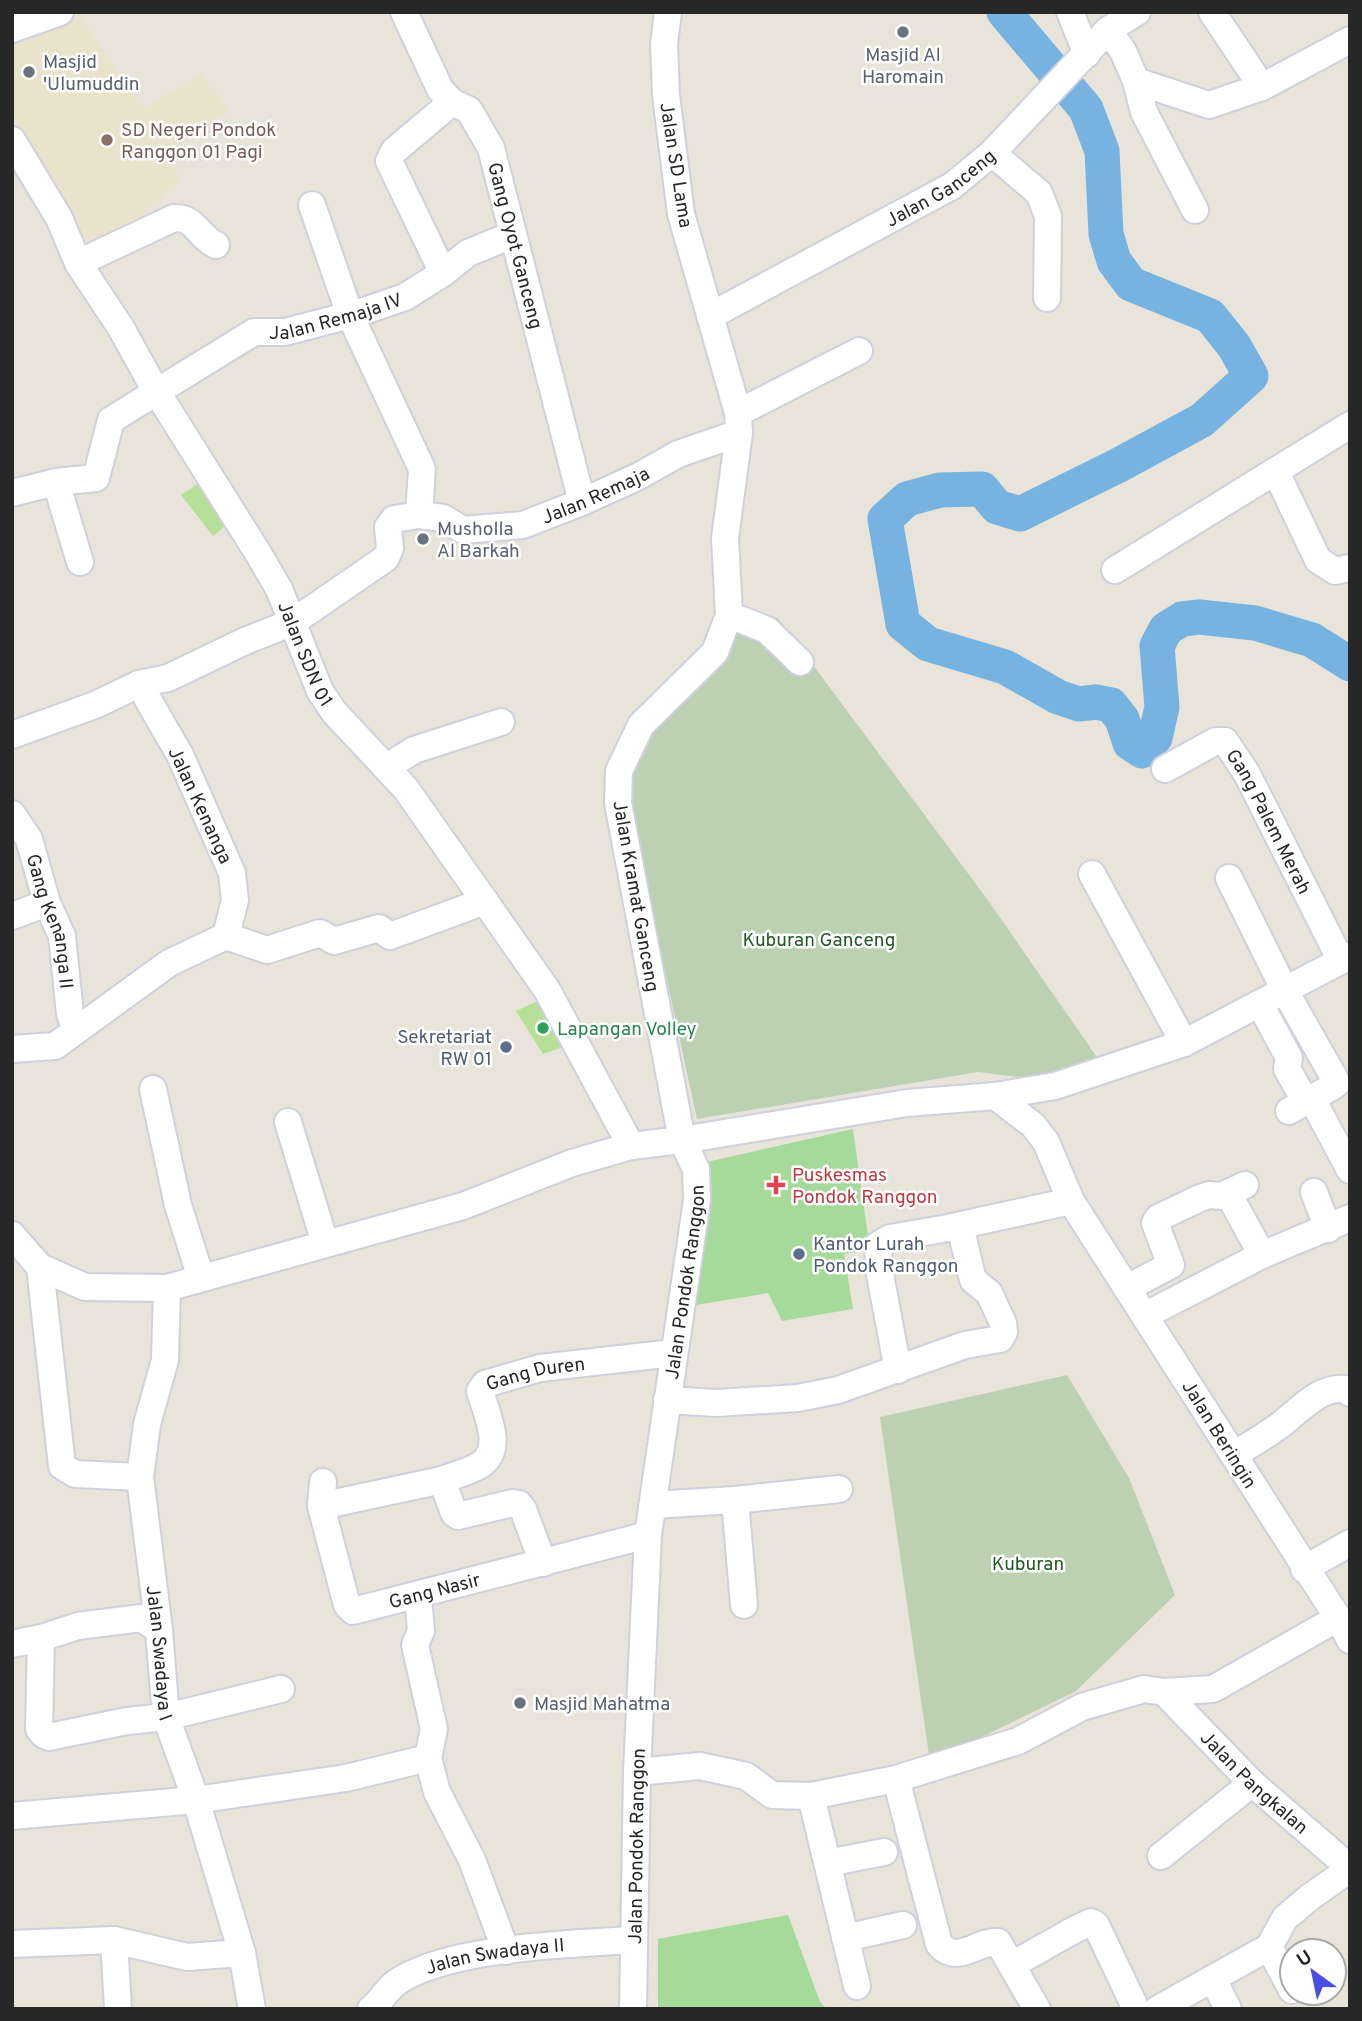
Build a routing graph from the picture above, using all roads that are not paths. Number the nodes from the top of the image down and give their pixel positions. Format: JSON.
{"nodes":[{"id":1,"x":60,"y":12,"type":"edge"},
{"id":2,"x":404,"y":12,"type":"edge"},
{"id":3,"x":668,"y":12,"type":"edge"},
{"id":4,"x":1070,"y":12,"type":"edge"},
{"id":5,"x":1136,"y":12,"type":"edge"},
{"id":6,"x":1212,"y":12,"type":"edge"},
{"id":7,"x":12,"y":29,"type":"edge"},
{"id":8,"x":1108,"y":30,"type":"junction"},
{"id":9,"x":1350,"y":40,"type":"edge"},
{"id":10,"x":1078,"y":63,"type":"junction"},
{"id":11,"x":1136,"y":82,"type":"junction"},
{"id":12,"x":1262,"y":87,"type":"junction"},
{"id":13,"x":452,"y":102,"type":"junction"},
{"id":14,"x":12,"y":141,"type":"edge"},
{"id":15,"x":992,"y":153,"type":"junction"},
{"id":16,"x":312,"y":205,"type":"dead end"},
{"id":17,"x":1195,"y":210,"type":"dead end"},
{"id":18,"x":512,"y":235,"type":"junction"},
{"id":19,"x":216,"y":245,"type":"dead end"},
{"id":20,"x":78,"y":263,"type":"junction"},
{"id":21,"x":443,"y":273,"type":"junction"},
{"id":22,"x":1047,"y":298,"type":"dead end"},
{"id":23,"x":350,"y":315,"type":"junction"},
{"id":24,"x":710,"y":316,"type":"junction"},
{"id":25,"x":859,"y":351,"type":"dead end"},
{"id":26,"x":157,"y":393,"type":"junction"},
{"id":27,"x":738,"y":423,"type":"junction"},
{"id":28,"x":1350,"y":425,"type":"edge"},
{"id":29,"x":1276,"y":472,"type":"junction"},
{"id":30,"x":56,"y":482,"type":"junction"},
{"id":31,"x":12,"y":493,"type":"edge"},
{"id":32,"x":582,"y":502,"type":"junction"},
{"id":33,"x":419,"y":515,"type":"junction"},
{"id":34,"x":80,"y":562,"type":"dead end"},
{"id":35,"x":1350,"y":568,"type":"edge"},
{"id":36,"x":1115,"y":570,"type":"dead end"},
{"id":37,"x":729,"y":615,"type":"junction"},
{"id":38,"x":293,"y":622,"type":"junction"},
{"id":39,"x":800,"y":662,"type":"dead end"},
{"id":40,"x":139,"y":684,"type":"junction"},
{"id":41,"x":501,"y":722,"type":"dead end"},
{"id":42,"x":12,"y":735,"type":"edge"},
{"id":43,"x":387,"y":767,"type":"junction"},
{"id":44,"x":1165,"y":769,"type":"dead end"},
{"id":45,"x":12,"y":814,"type":"edge"},
{"id":46,"x":1092,"y":874,"type":"dead end"},
{"id":47,"x":1229,"y":878,"type":"dead end"},
{"id":48,"x":485,"y":901,"type":"junction"},
{"id":49,"x":47,"y":903,"type":"junction"},
{"id":50,"x":12,"y":916,"type":"edge"},
{"id":51,"x":226,"y":936,"type":"junction"},
{"id":52,"x":1346,"y":959,"type":"edge"},
{"id":53,"x":1285,"y":991,"type":"junction"},
{"id":54,"x":1260,"y":1004,"type":"junction"},
{"id":55,"x":76,"y":1031,"type":"junction"},
{"id":56,"x":1184,"y":1043,"type":"junction"},
{"id":57,"x":12,"y":1049,"type":"edge"},
{"id":58,"x":153,"y":1089,"type":"dead end"},
{"id":59,"x":995,"y":1096,"type":"junction"},
{"id":60,"x":1302,"y":1104,"type":"junction"},
{"id":61,"x":288,"y":1122,"type":"dead end"},
{"id":62,"x":682,"y":1140,"type":"junction"},
{"id":63,"x":631,"y":1146,"type":"junction"},
{"id":64,"x":1350,"y":1170,"type":"edge"},
{"id":65,"x":1314,"y":1192,"type":"dead end"},
{"id":66,"x":1071,"y":1201,"type":"junction"},
{"id":67,"x":1339,"y":1223,"type":"edge"},
{"id":68,"x":960,"y":1226,"type":"junction"},
{"id":69,"x":12,"y":1236,"type":"edge"},
{"id":70,"x":326,"y":1242,"type":"junction"},
{"id":71,"x":1262,"y":1255,"type":"junction"},
{"id":72,"x":40,"y":1266,"type":"junction"},
{"id":73,"x":201,"y":1278,"type":"junction"},
{"id":74,"x":167,"y":1288,"type":"junction"},
{"id":75,"x":1127,"y":1288,"type":"junction"},
{"id":76,"x":1146,"y":1315,"type":"junction"},
{"id":77,"x":673,"y":1353,"type":"junction"},
{"id":78,"x":898,"y":1370,"type":"junction"},
{"id":79,"x":1350,"y":1393,"type":"edge"},
{"id":80,"x":667,"y":1400,"type":"junction"},
{"id":81,"x":1234,"y":1455,"type":"junction"},
{"id":82,"x":140,"y":1478,"type":"junction"},
{"id":83,"x":442,"y":1479,"type":"junction"},
{"id":84,"x":839,"y":1489,"type":"dead end"},
{"id":85,"x":735,"y":1500,"type":"junction"},
{"id":86,"x":653,"y":1505,"type":"junction"},
{"id":87,"x":648,"y":1535,"type":"junction"},
{"id":88,"x":1350,"y":1543,"type":"edge"},
{"id":89,"x":543,"y":1563,"type":"junction"},
{"id":90,"x":1304,"y":1569,"type":"junction"},
{"id":91,"x":418,"y":1596,"type":"junction"},
{"id":92,"x":744,"y":1605,"type":"dead end"},
{"id":93,"x":1344,"y":1629,"type":"edge"},
{"id":94,"x":159,"y":1630,"type":"junction"},
{"id":95,"x":41,"y":1638,"type":"junction"},
{"id":96,"x":12,"y":1644,"type":"edge"},
{"id":97,"x":281,"y":1689,"type":"dead end"},
{"id":98,"x":1164,"y":1692,"type":"junction"},
{"id":99,"x":166,"y":1717,"type":"junction"},
{"id":100,"x":428,"y":1758,"type":"junction"},
{"id":101,"x":637,"y":1772,"type":"junction"},
{"id":102,"x":896,"y":1780,"type":"junction"},
{"id":103,"x":1252,"y":1783,"type":"junction"},
{"id":104,"x":811,"y":1796,"type":"junction"},
{"id":105,"x":196,"y":1800,"type":"junction"},
{"id":106,"x":12,"y":1816,"type":"edge"},
{"id":107,"x":884,"y":1852,"type":"dead end"},
{"id":108,"x":1161,"y":1856,"type":"dead end"},
{"id":109,"x":828,"y":1863,"type":"junction"},
{"id":110,"x":1350,"y":1868,"type":"edge"},
{"id":111,"x":903,"y":1925,"type":"dead end"},
{"id":112,"x":845,"y":1938,"type":"junction"},
{"id":113,"x":114,"y":1940,"type":"junction"},
{"id":114,"x":633,"y":1940,"type":"junction"},
{"id":115,"x":12,"y":1944,"type":"edge"},
{"id":116,"x":1269,"y":1947,"type":"junction"},
{"id":117,"x":506,"y":1951,"type":"junction"},
{"id":118,"x":242,"y":1953,"type":"junction"},
{"id":119,"x":1278,"y":1964,"type":"edge"},
{"id":120,"x":1012,"y":1965,"type":"junction"},
{"id":121,"x":1213,"y":1979,"type":"junction"},
{"id":122,"x":857,"y":1986,"type":"dead end"},
{"id":123,"x":373,"y":2008,"type":"edge"},
{"id":124,"x":118,"y":2009,"type":"edge"},
{"id":125,"x":252,"y":2009,"type":"edge"},
{"id":126,"x":633,"y":2009,"type":"edge"},
{"id":127,"x":1037,"y":2009,"type":"edge"},
{"id":128,"x":1136,"y":2009,"type":"edge"},
{"id":129,"x":1158,"y":2009,"type":"edge"},
{"id":130,"x":1228,"y":2009,"type":"edge"}],
"edges":[{"from":1,"to":7,"type":"street"},
{"from":2,"to":13,"type":"street","name":"Gang Oyot Ganceng"},
{"from":3,"to":24,"type":"street","name":"Jalan SD Lama"},
{"from":4,"to":10,"type":"street"},
{"from":5,"to":8,"type":"street","name":"Jalan Ganceng"},
{"from":6,"to":12,"type":"street"},
{"from":8,"to":10,"type":"street","name":"Jalan Ganceng"},
{"from":8,"to":11,"type":"street"},
{"from":9,"to":12,"type":"street"},
{"from":10,"to":15,"type":"street","name":"Jalan Ganceng"},
{"from":11,"to":12,"type":"street"},
{"from":11,"to":17,"type":"street"},
{"from":13,"to":18,"type":"street","name":"Gang Oyot Ganceng"},
{"from":13,"to":21,"type":"street"},
{"from":14,"to":20,"type":"street","name":"Jalan SDN 01"},
{"from":15,"to":22,"type":"street"},
{"from":15,"to":24,"type":"street","name":"Jalan Ganceng"},
{"from":16,"to":23,"type":"street"},
{"from":18,"to":21,"type":"street","name":"Jalan Remaja IV"},
{"from":18,"to":32,"type":"street","name":"Gang Oyot Ganceng"},
{"from":19,"to":20,"type":"street"},
{"from":20,"to":26,"type":"street","name":"Jalan SDN 01"},
{"from":21,"to":23,"type":"street","name":"Jalan Remaja IV"},
{"from":23,"to":26,"type":"street","name":"Jalan Remaja IV"},
{"from":23,"to":33,"type":"street"},
{"from":24,"to":27,"type":"street","name":"Jalan Kramat Ganceng"},
{"from":25,"to":27,"type":"street","name":"Jalan Remaja"},
{"from":26,"to":30,"type":"street","name":"Jalan Remaja IV"},
{"from":26,"to":38,"type":"street","name":"Jalan SDN 01"},
{"from":27,"to":32,"type":"street","name":"Jalan Remaja"},
{"from":27,"to":37,"type":"street","name":"Jalan Kramat Ganceng"},
{"from":28,"to":29,"type":"street"},
{"from":29,"to":35,"type":"street"},
{"from":29,"to":36,"type":"street"},
{"from":30,"to":31,"type":"street"},
{"from":30,"to":34,"type":"street"},
{"from":32,"to":33,"type":"street","name":"Jalan Remaja"},
{"from":33,"to":38,"type":"street"},
{"from":37,"to":39,"type":"street"},
{"from":37,"to":62,"type":"street","name":"Jalan Kramat Ganceng"},
{"from":38,"to":40,"type":"street"},
{"from":38,"to":43,"type":"street","name":"Jalan SDN 01"},
{"from":40,"to":42,"type":"street"},
{"from":40,"to":51,"type":"street","name":"Jalan Kenanga"},
{"from":41,"to":43,"type":"street"},
{"from":43,"to":48,"type":"street","name":"Jalan SDN 01"},
{"from":44,"to":52,"type":"street","name":"Gang Palem Merah"},
{"from":45,"to":49,"type":"street","name":"Gang Kenanga II"},
{"from":46,"to":56,"type":"street"},
{"from":47,"to":53,"type":"street"},
{"from":48,"to":51,"type":"street"},
{"from":48,"to":63,"type":"street","name":"Jalan SDN 01"},
{"from":49,"to":50,"type":"street"},
{"from":49,"to":55,"type":"street","name":"Gang Kenanga II"},
{"from":51,"to":55,"type":"street"},
{"from":52,"to":53,"type":"street"},
{"from":53,"to":54,"type":"street"},
{"from":53,"to":60,"type":"street"},
{"from":54,"to":56,"type":"street"},
{"from":54,"to":60,"type":"street"},
{"from":55,"to":57,"type":"street"},
{"from":56,"to":59,"type":"street"},
{"from":58,"to":73,"type":"street"},
{"from":59,"to":62,"type":"street"},
{"from":59,"to":66,"type":"street","name":"Jalan Beringin"},
{"from":60,"to":64,"type":"street"},
{"from":61,"to":70,"type":"street"},
{"from":62,"to":63,"type":"street"},
{"from":62,"to":77,"type":"street","name":"Jalan Pondok Ranggon"},
{"from":63,"to":70,"type":"street"},
{"from":65,"to":67,"type":"street"},
{"from":66,"to":68,"type":"street"},
{"from":66,"to":75,"type":"street","name":"Jalan Beringin"},
{"from":67,"to":71,"type":"street"},
{"from":68,"to":78,"type":"street"},
{"from":68,"to":78,"type":"street"},
{"from":69,"to":72,"type":"street"},
{"from":70,"to":73,"type":"street"},
{"from":71,"to":75,"type":"street"},
{"from":71,"to":76,"type":"street"},
{"from":72,"to":74,"type":"street"},
{"from":72,"to":82,"type":"street"},
{"from":73,"to":74,"type":"street"},
{"from":74,"to":82,"type":"street","name":"Jalan Swadaya I"},
{"from":75,"to":76,"type":"street","name":"Jalan Beringin"},
{"from":76,"to":81,"type":"street","name":"Jalan Beringin"},
{"from":77,"to":80,"type":"street","name":"Jalan Pondok Ranggon"},
{"from":77,"to":83,"type":"street","name":"Gang Duren"},
{"from":78,"to":80,"type":"street"},
{"from":79,"to":81,"type":"street"},
{"from":80,"to":86,"type":"street","name":"Jalan Pondok Ranggon"},
{"from":81,"to":90,"type":"street","name":"Jalan Beringin"},
{"from":82,"to":94,"type":"street","name":"Jalan Swadaya I"},
{"from":83,"to":89,"type":"street"},
{"from":83,"to":91,"type":"street","name":"Gang Nasir"},
{"from":84,"to":85,"type":"street"},
{"from":85,"to":86,"type":"street"},
{"from":85,"to":92,"type":"street"},
{"from":86,"to":87,"type":"street","name":"Jalan Pondok Ranggon"},
{"from":87,"to":89,"type":"street","name":"Gang Nasir"},
{"from":87,"to":101,"type":"street","name":"Jalan Pondok Ranggon"},
{"from":88,"to":90,"type":"street"},
{"from":89,"to":91,"type":"street","name":"Gang Nasir"},
{"from":90,"to":93,"type":"street","name":"Jalan Beringin"},
{"from":91,"to":100,"type":"street"},
{"from":93,"to":98,"type":"street","name":"Jalan Beringin"},
{"from":94,"to":95,"type":"street"},
{"from":94,"to":99,"type":"street","name":"Jalan Swadaya I"},
{"from":95,"to":96,"type":"street"},
{"from":95,"to":99,"type":"street"},
{"from":97,"to":99,"type":"street"},
{"from":98,"to":102,"type":"street","name":"Jalan Beringin"},
{"from":98,"to":103,"type":"street","name":"Jalan Pangkalan"},
{"from":99,"to":105,"type":"street","name":"Jalan Swadaya I"},
{"from":100,"to":105,"type":"street"},
{"from":100,"to":117,"type":"street"},
{"from":101,"to":104,"type":"street","name":"Jalan Beringin"},
{"from":101,"to":114,"type":"street","name":"Jalan Pondok Ranggon"},
{"from":102,"to":104,"type":"street","name":"Jalan Beringin"},
{"from":102,"to":120,"type":"street"},
{"from":103,"to":108,"type":"street"},
{"from":103,"to":110,"type":"street","name":"Jalan Pangkalan"},
{"from":104,"to":109,"type":"street"},
{"from":105,"to":106,"type":"street"},
{"from":105,"to":118,"type":"street","name":"Jalan Swadaya I"},
{"from":107,"to":109,"type":"street"},
{"from":109,"to":112,"type":"street"},
{"from":110,"to":116,"type":"street"},
{"from":111,"to":112,"type":"street"},
{"from":112,"to":122,"type":"street"},
{"from":113,"to":115,"type":"street"},
{"from":113,"to":118,"type":"street"},
{"from":113,"to":124,"type":"street"},
{"from":114,"to":117,"type":"street","name":"Jalan Swadaya II"},
{"from":114,"to":126,"type":"street","name":"Jalan Pondok Ranggon"},
{"from":116,"to":119,"type":"street"},
{"from":116,"to":121,"type":"street"},
{"from":117,"to":123,"type":"street","name":"Jalan Swadaya II"},
{"from":118,"to":125,"type":"street","name":"Jalan Swadaya I"},
{"from":120,"to":127,"type":"street"},
{"from":120,"to":128,"type":"street"},
{"from":121,"to":129,"type":"street"},
{"from":121,"to":130,"type":"street"}]}
